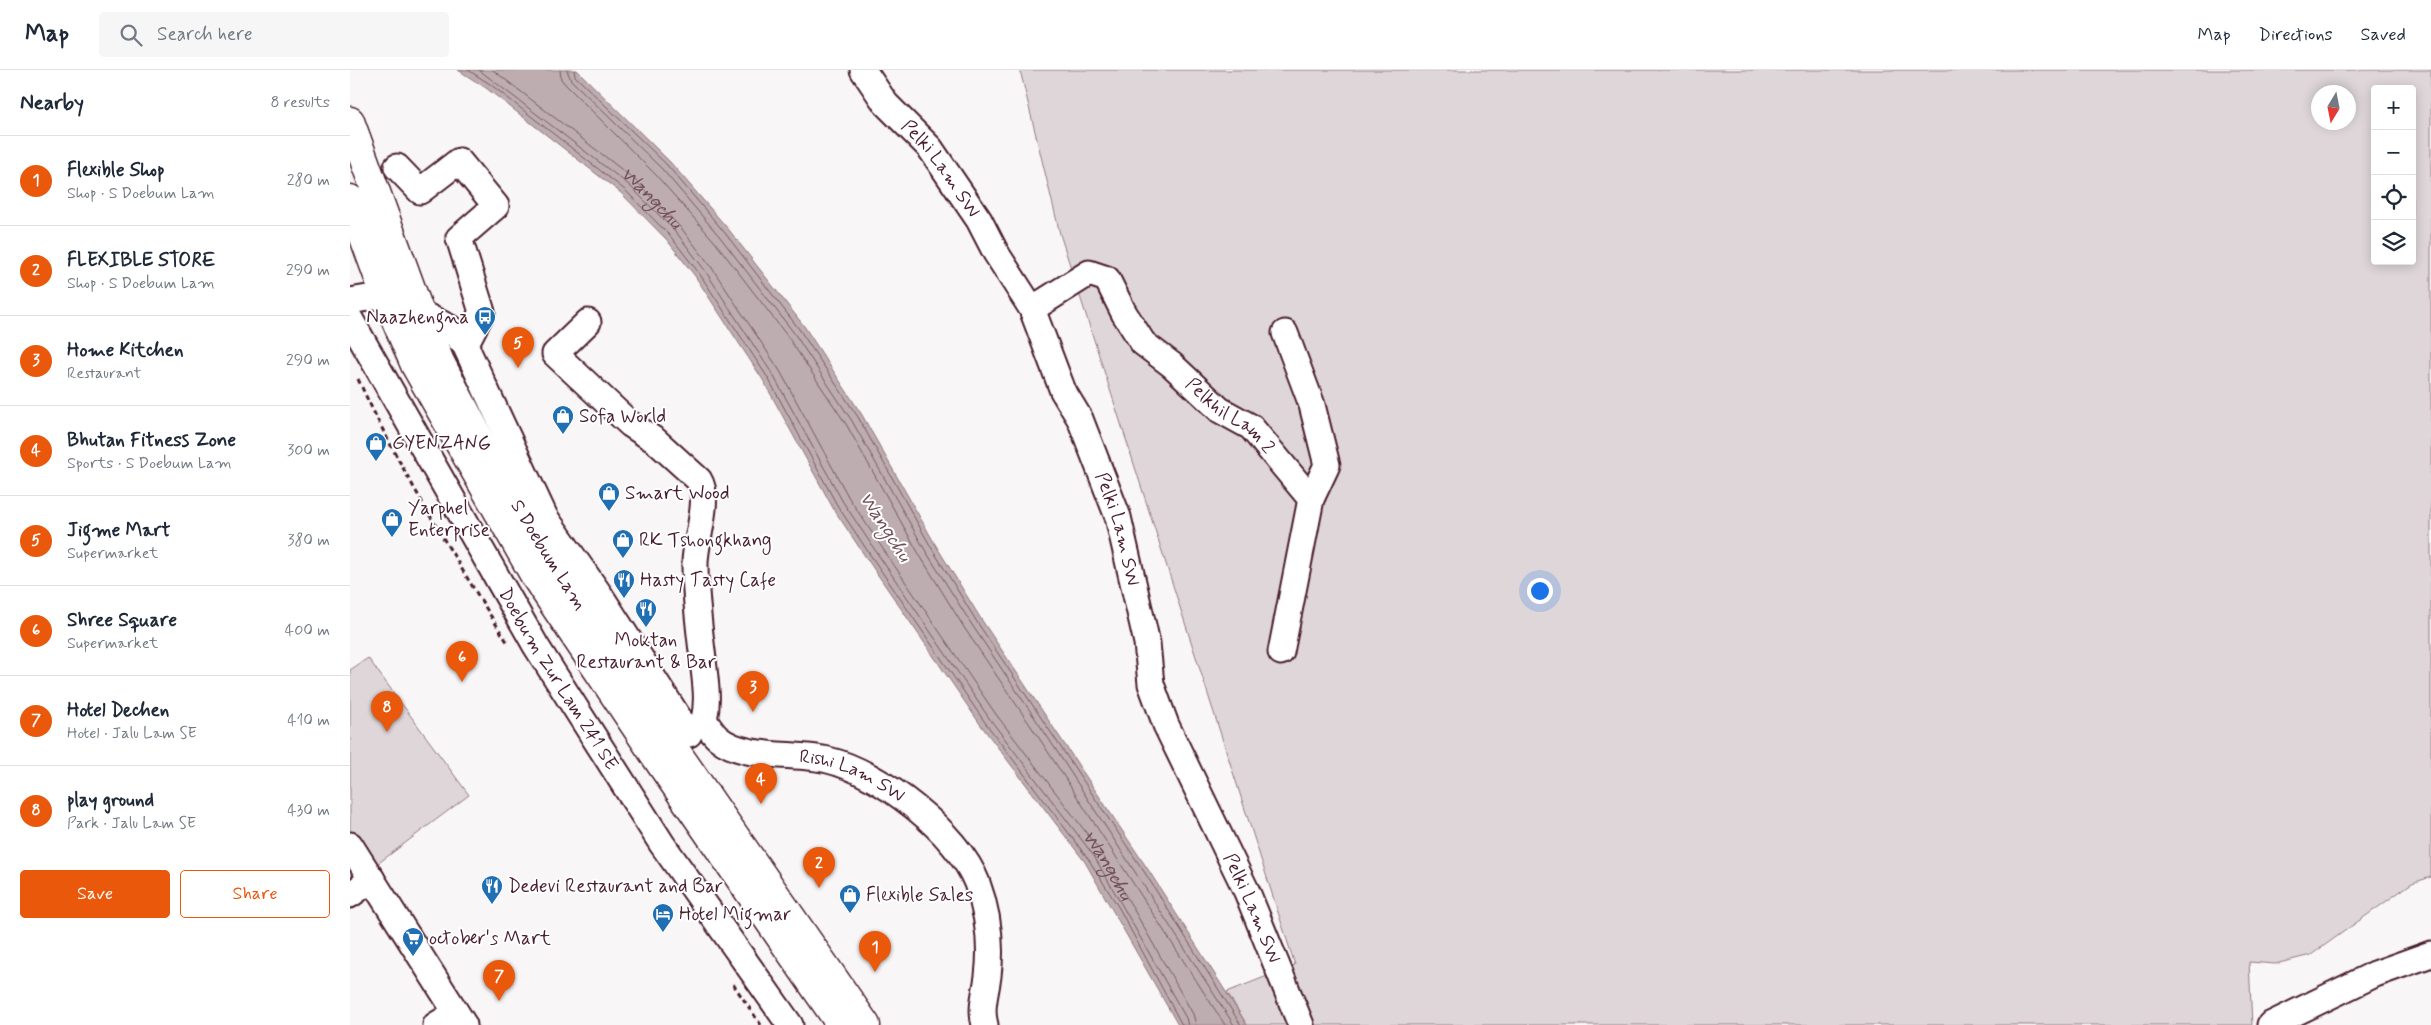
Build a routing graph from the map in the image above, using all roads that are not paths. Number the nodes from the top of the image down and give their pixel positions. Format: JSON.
{"nodes":[{"id":1,"x":863,"y":70,"type":"edge"},
{"id":2,"x":350,"y":121,"type":"edge"},
{"id":3,"x":397,"y":168,"type":"dead end"},
{"id":4,"x":350,"y":199,"type":"edge"},
{"id":5,"x":385,"y":295,"type":"junction"},
{"id":6,"x":350,"y":300,"type":"edge"},
{"id":7,"x":1032,"y":309,"type":"junction"},
{"id":8,"x":420,"y":313,"type":"junction"},
{"id":9,"x":350,"y":319,"type":"edge"},
{"id":10,"x":588,"y":322,"type":"dead end"},
{"id":11,"x":1285,"y":333,"type":"dead end"},
{"id":12,"x":465,"y":345,"type":"junction"},
{"id":13,"x":1311,"y":499,"type":"junction"},
{"id":14,"x":1281,"y":652,"type":"dead end"},
{"id":15,"x":690,"y":736,"type":"junction"},
{"id":16,"x":350,"y":845,"type":"edge"},
{"id":17,"x":372,"y":879,"type":"junction"},
{"id":18,"x":350,"y":895,"type":"edge"},
{"id":19,"x":2431,"y":954,"type":"edge"},
{"id":20,"x":452,"y":1021,"type":"edge"},
{"id":21,"x":790,"y":1025,"type":"edge"},
{"id":22,"x":841,"y":1025,"type":"edge"},
{"id":23,"x":866,"y":1025,"type":"edge"},
{"id":24,"x":985,"y":1025,"type":"edge"},
{"id":25,"x":1301,"y":1025,"type":"edge"},
{"id":26,"x":2270,"y":1025,"type":"edge"}],
"edges":[{"from":1,"to":7,"type":"street","name":"Pelki Lam SW"},
{"from":2,"to":8,"type":"highway","name":"S Doebum Lam"},
{"from":3,"to":12,"type":"street"},
{"from":4,"to":5,"type":"highway","name":"S Doebum Lam"},
{"from":5,"to":6,"type":"street"},
{"from":5,"to":22,"type":"highway","name":"S Doebum Lam"},
{"from":7,"to":13,"type":"street","name":"Pelkhil Lam 2"},
{"from":7,"to":25,"type":"street","name":"Pelki Lam SW"},
{"from":8,"to":12,"type":"street","name":"Rishi Lam SW"},
{"from":8,"to":15,"type":"highway","name":"S Doebum Lam"},
{"from":9,"to":21,"type":"street","name":"Doebum Zur Lam 241 SE"},
{"from":10,"to":15,"type":"street"},
{"from":11,"to":13,"type":"street"},
{"from":12,"to":15,"type":"street","name":"Rishi Lam SW"},
{"from":13,"to":14,"type":"street"},
{"from":15,"to":23,"type":"highway","name":"S Doebum Lam"},
{"from":15,"to":24,"type":"street","name":"Rishi Lam SW"},
{"from":16,"to":17,"type":"street"},
{"from":17,"to":18,"type":"street"},
{"from":17,"to":20,"type":"street"},
{"from":19,"to":26,"type":"street"}]}
